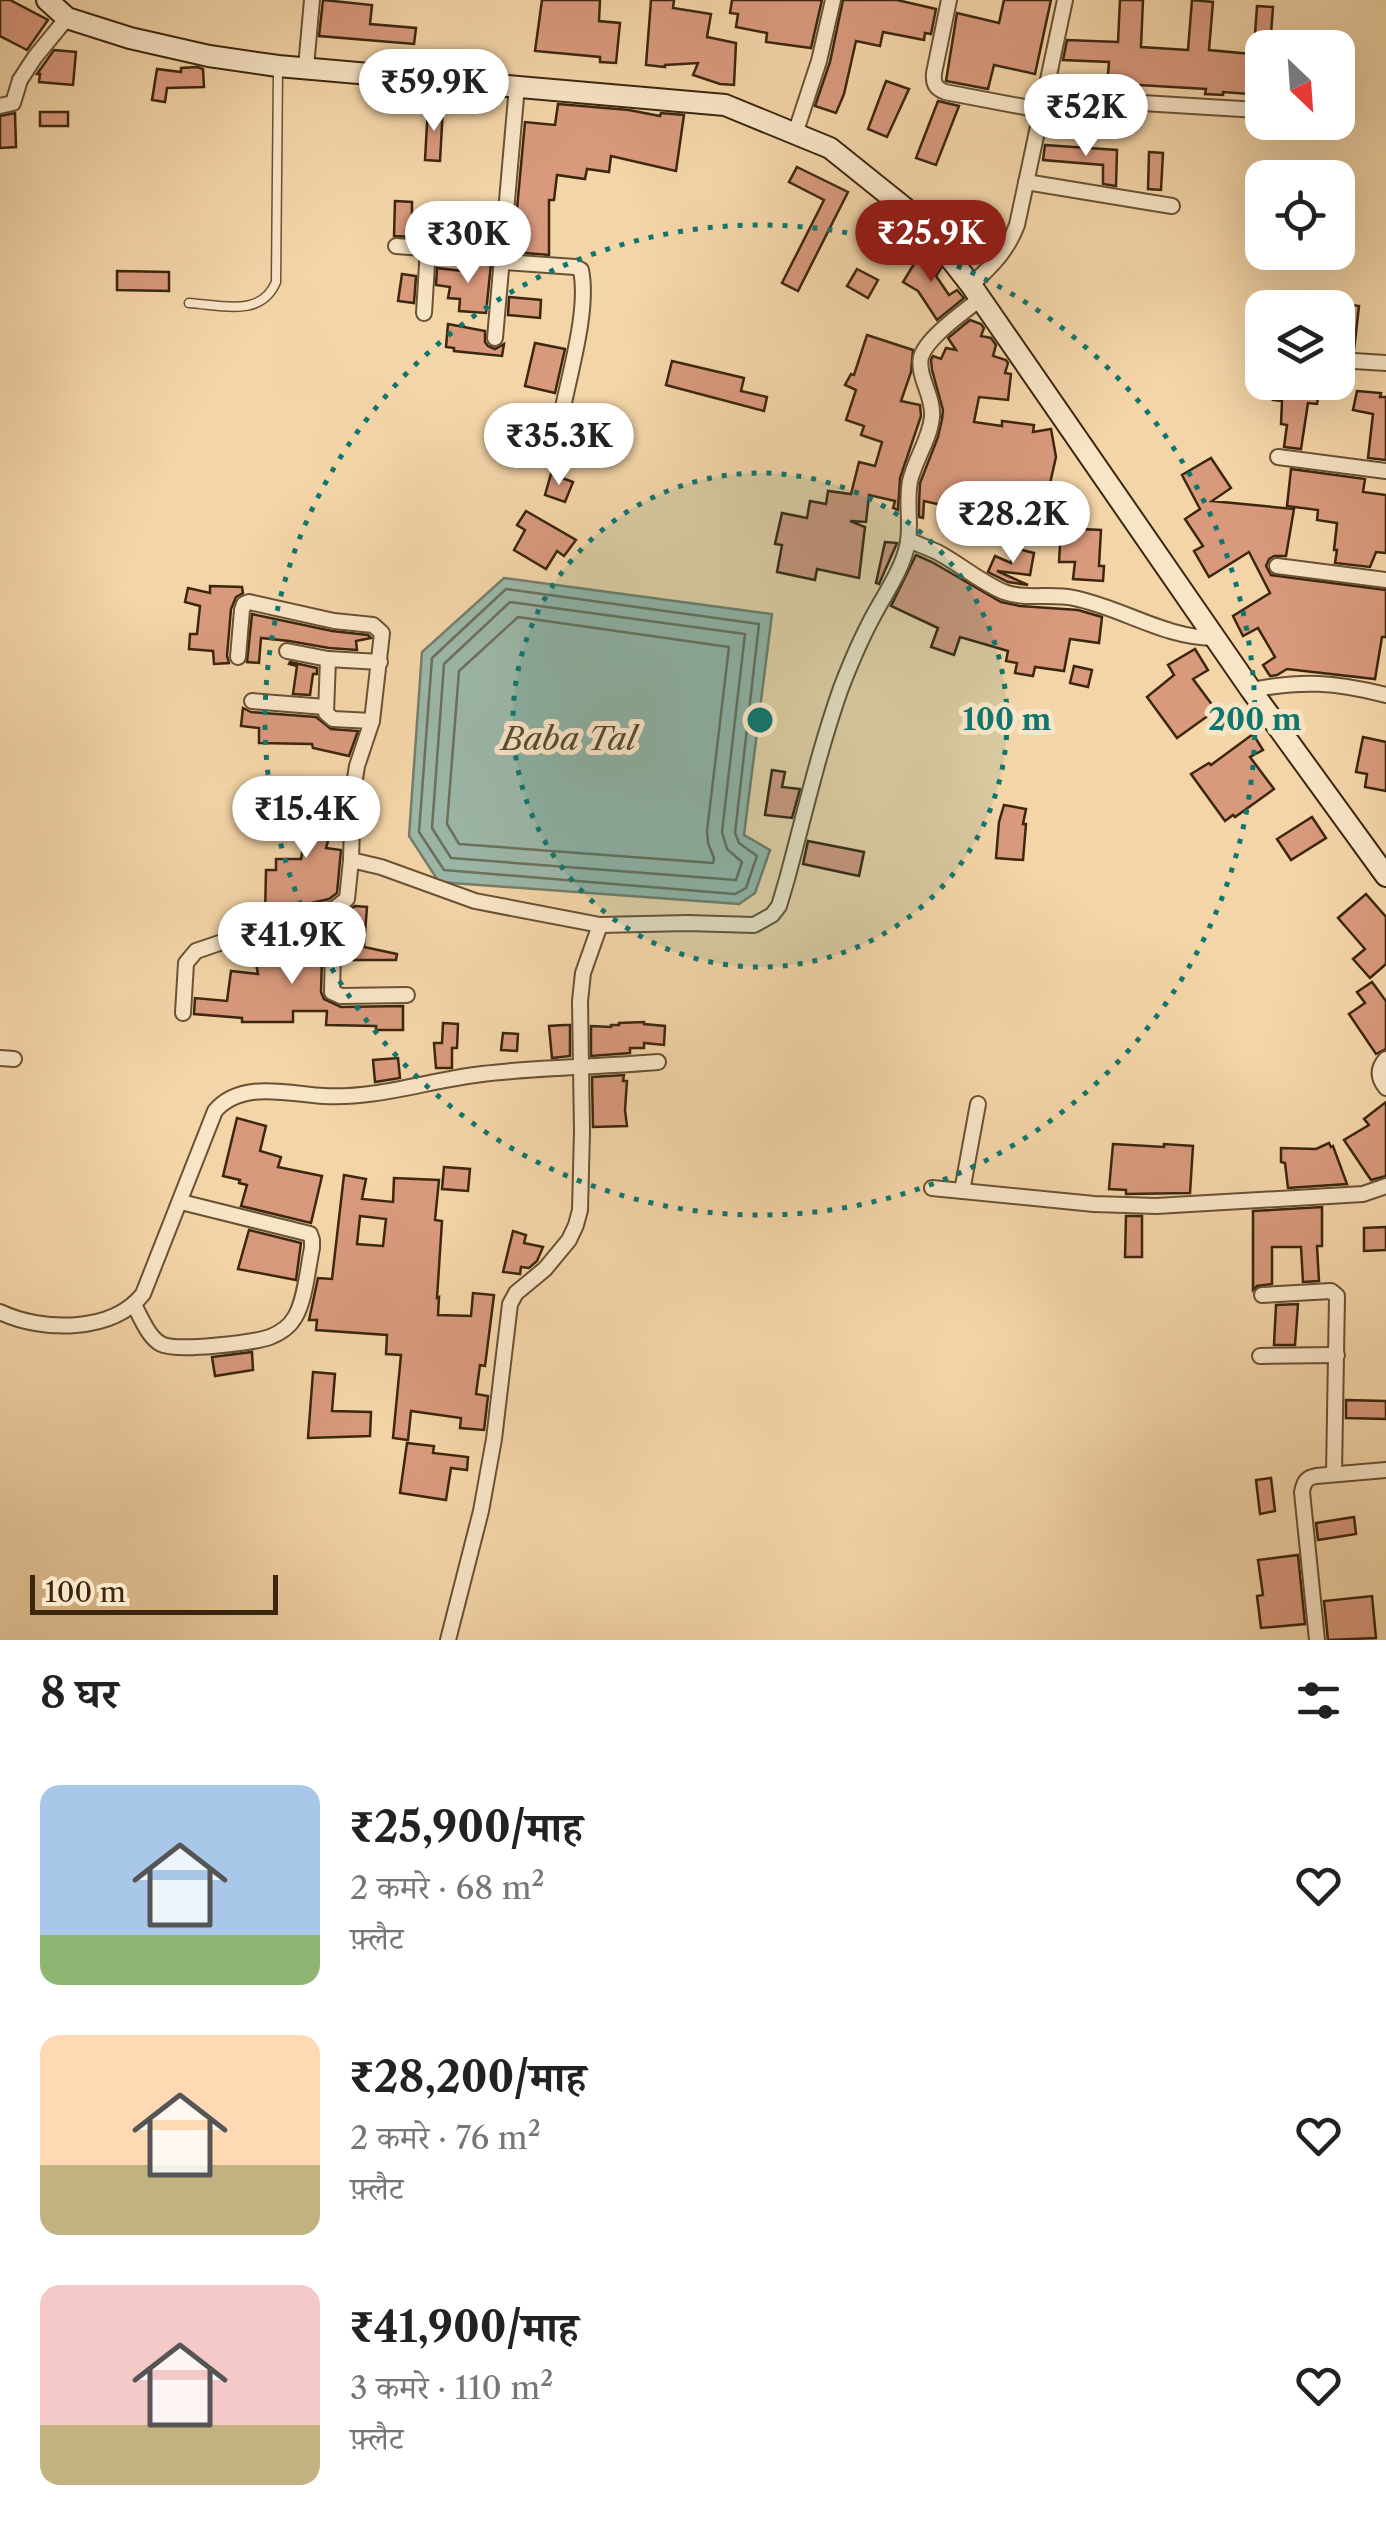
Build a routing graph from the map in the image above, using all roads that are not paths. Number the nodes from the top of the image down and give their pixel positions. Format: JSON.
{"nodes":[{"id":1,"x":48,"y":0,"type":"edge"},
{"id":2,"x":312,"y":0,"type":"edge"},
{"id":3,"x":833,"y":0,"type":"edge"},
{"id":4,"x":949,"y":0,"type":"edge"},
{"id":5,"x":1065,"y":0,"type":"edge"},
{"id":6,"x":66,"y":18,"type":"junction"},
{"id":7,"x":278,"y":66,"type":"junction"},
{"id":8,"x":306,"y":68,"type":"junction"},
{"id":9,"x":517,"y":86,"type":"junction"},
{"id":10,"x":1042,"y":104,"type":"junction"},
{"id":11,"x":0,"y":106,"type":"edge"},
{"id":12,"x":1245,"y":110,"type":"edge"},
{"id":13,"x":795,"y":134,"type":"junction"},
{"id":14,"x":1026,"y":182,"type":"junction"},
{"id":15,"x":1172,"y":206,"type":"dead end"},
{"id":16,"x":396,"y":246,"type":"dead end"},
{"id":17,"x":428,"y":248,"type":"junction"},
{"id":18,"x":503,"y":258,"type":"junction"},
{"id":19,"x":976,"y":292,"type":"junction"},
{"id":20,"x":188,"y":303,"type":"dead end"},
{"id":21,"x":424,"y":313,"type":"dead end"},
{"id":22,"x":496,"y":338,"type":"dead end"},
{"id":23,"x":1355,"y":361,"type":"edge"},
{"id":24,"x":1386,"y":363,"type":"edge"},
{"id":25,"x":562,"y":412,"type":"dead end"},
{"id":26,"x":1278,"y":456,"type":"dead end"},
{"id":27,"x":1386,"y":470,"type":"edge"},
{"id":28,"x":908,"y":540,"type":"junction"},
{"id":29,"x":1278,"y":566,"type":"dead end"},
{"id":30,"x":1386,"y":580,"type":"edge"},
{"id":31,"x":1215,"y":638,"type":"junction"},
{"id":32,"x":288,"y":651,"type":"dead end"},
{"id":33,"x":238,"y":657,"type":"dead end"},
{"id":34,"x":328,"y":659,"type":"junction"},
{"id":35,"x":380,"y":662,"type":"junction"},
{"id":36,"x":1251,"y":690,"type":"junction"},
{"id":37,"x":1386,"y":695,"type":"edge"},
{"id":38,"x":252,"y":701,"type":"dead end"},
{"id":39,"x":324,"y":706,"type":"junction"},
{"id":40,"x":372,"y":721,"type":"junction"},
{"id":41,"x":351,"y":860,"type":"junction"},
{"id":42,"x":1386,"y":876,"type":"edge"},
{"id":43,"x":334,"y":910,"type":"junction"},
{"id":44,"x":600,"y":925,"type":"junction"},
{"id":45,"x":408,"y":995,"type":"dead end"},
{"id":46,"x":184,"y":1013,"type":"dead end"},
{"id":47,"x":1386,"y":1059,"type":"edge"},
{"id":48,"x":658,"y":1062,"type":"dead end"},
{"id":49,"x":581,"y":1068,"type":"junction"},
{"id":50,"x":1386,"y":1088,"type":"edge"},
{"id":51,"x":978,"y":1104,"type":"dead end"},
{"id":52,"x":1386,"y":1186,"type":"edge"},
{"id":53,"x":932,"y":1188,"type":"dead end"},
{"id":54,"x":962,"y":1192,"type":"junction"},
{"id":55,"x":180,"y":1202,"type":"junction"},
{"id":56,"x":1262,"y":1295,"type":"dead end"},
{"id":57,"x":134,"y":1305,"type":"junction"},
{"id":58,"x":0,"y":1312,"type":"edge"},
{"id":59,"x":1337,"y":1355,"type":"junction"},
{"id":60,"x":1260,"y":1356,"type":"dead end"},
{"id":61,"x":1386,"y":1470,"type":"edge"},
{"id":62,"x":1334,"y":1474,"type":"junction"},
{"id":63,"x":448,"y":1640,"type":"edge"},
{"id":64,"x":1317,"y":1640,"type":"edge"}],
"edges":[{"from":1,"to":6,"type":"street"},
{"from":2,"to":8,"type":"street"},
{"from":3,"to":13,"type":"street"},
{"from":4,"to":10,"type":"street"},
{"from":5,"to":10,"type":"street"},
{"from":6,"to":7,"type":"street"},
{"from":6,"to":11,"type":"street"},
{"from":7,"to":8,"type":"street"},
{"from":7,"to":20,"type":"lane"},
{"from":8,"to":9,"type":"street"},
{"from":9,"to":13,"type":"street"},
{"from":9,"to":18,"type":"street"},
{"from":10,"to":12,"type":"street"},
{"from":10,"to":14,"type":"street"},
{"from":13,"to":19,"type":"street"},
{"from":14,"to":15,"type":"street"},
{"from":14,"to":19,"type":"street"},
{"from":16,"to":17,"type":"street"},
{"from":17,"to":18,"type":"street"},
{"from":17,"to":21,"type":"street"},
{"from":18,"to":22,"type":"street"},
{"from":18,"to":25,"type":"street"},
{"from":19,"to":28,"type":"street"},
{"from":19,"to":31,"type":"street"},
{"from":23,"to":24,"type":"street"},
{"from":26,"to":27,"type":"street"},
{"from":28,"to":31,"type":"street"},
{"from":28,"to":44,"type":"street"},
{"from":29,"to":30,"type":"street"},
{"from":31,"to":36,"type":"street"},
{"from":32,"to":34,"type":"street"},
{"from":33,"to":35,"type":"street"},
{"from":34,"to":35,"type":"street"},
{"from":34,"to":39,"type":"street"},
{"from":35,"to":40,"type":"street"},
{"from":36,"to":37,"type":"street"},
{"from":36,"to":42,"type":"street"},
{"from":38,"to":39,"type":"street"},
{"from":39,"to":40,"type":"street"},
{"from":40,"to":41,"type":"street"},
{"from":41,"to":43,"type":"street"},
{"from":41,"to":44,"type":"street"},
{"from":43,"to":45,"type":"street"},
{"from":43,"to":46,"type":"street"},
{"from":44,"to":49,"type":"street"},
{"from":47,"to":50,"type":"street"},
{"from":48,"to":49,"type":"street"},
{"from":49,"to":55,"type":"street"},
{"from":49,"to":63,"type":"street"},
{"from":51,"to":54,"type":"street"},
{"from":52,"to":54,"type":"street"},
{"from":53,"to":54,"type":"street"},
{"from":55,"to":57,"type":"street"},
{"from":55,"to":57,"type":"street"},
{"from":56,"to":59,"type":"street"},
{"from":57,"to":58,"type":"street"},
{"from":59,"to":60,"type":"street"},
{"from":59,"to":62,"type":"street"},
{"from":61,"to":62,"type":"street"},
{"from":62,"to":64,"type":"street"}]}
